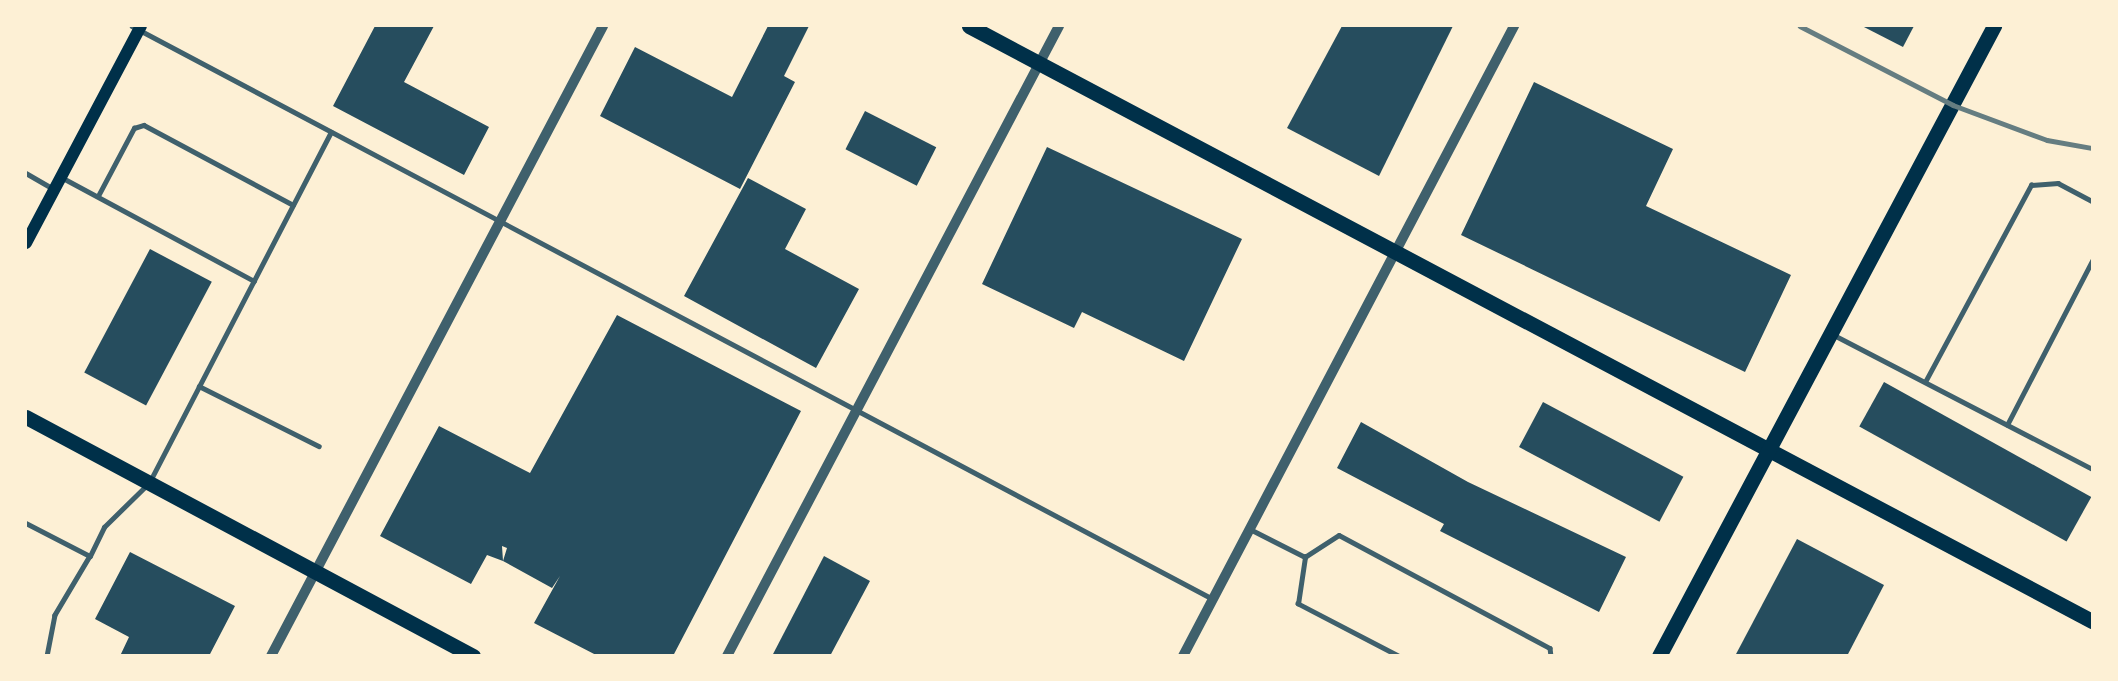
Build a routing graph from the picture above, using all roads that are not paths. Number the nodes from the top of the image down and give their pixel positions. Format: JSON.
{"nodes":[{"id":1,"x":603,"y":26,"type":"edge"},
{"id":2,"x":969,"y":26,"type":"edge"},
{"id":3,"x":1059,"y":26,"type":"edge"},
{"id":4,"x":1514,"y":26,"type":"edge"},
{"id":5,"x":1994,"y":26,"type":"edge"},
{"id":6,"x":138,"y":27,"type":"edge"},
{"id":7,"x":1040,"y":63,"type":"junction"},
{"id":8,"x":331,"y":132,"type":"junction"},
{"id":9,"x":26,"y":173,"type":"edge"},
{"id":10,"x":61,"y":176,"type":"junction"},
{"id":11,"x":54,"y":189,"type":"junction"},
{"id":12,"x":98,"y":196,"type":"junction"},
{"id":13,"x":2092,"y":201,"type":"edge"},
{"id":14,"x":293,"y":206,"type":"junction"},
{"id":15,"x":499,"y":223,"type":"junction"},
{"id":16,"x":26,"y":243,"type":"edge"},
{"id":17,"x":1395,"y":252,"type":"junction"},
{"id":18,"x":2092,"y":261,"type":"edge"},
{"id":19,"x":254,"y":281,"type":"junction"},
{"id":20,"x":1831,"y":333,"type":"junction"},
{"id":21,"x":1925,"y":382,"type":"junction"},
{"id":22,"x":199,"y":386,"type":"junction"},
{"id":23,"x":855,"y":411,"type":"junction"},
{"id":24,"x":26,"y":417,"type":"edge"},
{"id":25,"x":2007,"y":425,"type":"junction"},
{"id":26,"x":319,"y":446,"type":"dead end"},
{"id":27,"x":1767,"y":452,"type":"junction"},
{"id":28,"x":2092,"y":466,"type":"edge"},
{"id":29,"x":149,"y":483,"type":"junction"},
{"id":30,"x":26,"y":523,"type":"edge"},
{"id":31,"x":1250,"y":529,"type":"junction"},
{"id":32,"x":90,"y":556,"type":"junction"},
{"id":33,"x":1305,"y":557,"type":"junction"},
{"id":34,"x":316,"y":571,"type":"junction"},
{"id":35,"x":1213,"y":599,"type":"junction"},
{"id":36,"x":2092,"y":621,"type":"edge"},
{"id":37,"x":47,"y":656,"type":"edge"},
{"id":38,"x":271,"y":656,"type":"edge"},
{"id":39,"x":473,"y":656,"type":"edge"},
{"id":40,"x":727,"y":656,"type":"edge"},
{"id":41,"x":1183,"y":656,"type":"edge"},
{"id":42,"x":1398,"y":656,"type":"edge"},
{"id":43,"x":1551,"y":656,"type":"edge"},
{"id":44,"x":1659,"y":656,"type":"edge"}],
"edges":[{"from":1,"to":15,"type":"street"},
{"from":2,"to":7,"type":"main road"},
{"from":3,"to":7,"type":"street"},
{"from":4,"to":17,"type":"street"},
{"from":5,"to":20,"type":"main road"},
{"from":6,"to":8,"type":"lane"},
{"from":6,"to":10,"type":"main road"},
{"from":7,"to":17,"type":"main road"},
{"from":7,"to":23,"type":"street"},
{"from":8,"to":14,"type":"lane"},
{"from":8,"to":15,"type":"lane"},
{"from":9,"to":11,"type":"lane"},
{"from":10,"to":11,"type":"main road"},
{"from":10,"to":12,"type":"lane"},
{"from":11,"to":16,"type":"main road"},
{"from":12,"to":14,"type":"lane"},
{"from":12,"to":19,"type":"lane"},
{"from":13,"to":21,"type":"lane"},
{"from":14,"to":19,"type":"lane"},
{"from":15,"to":23,"type":"lane"},
{"from":15,"to":34,"type":"street"},
{"from":17,"to":27,"type":"main road"},
{"from":17,"to":31,"type":"street"},
{"from":18,"to":25,"type":"lane"},
{"from":19,"to":22,"type":"lane"},
{"from":20,"to":21,"type":"lane"},
{"from":20,"to":27,"type":"main road"},
{"from":21,"to":25,"type":"lane"},
{"from":22,"to":26,"type":"lane"},
{"from":22,"to":29,"type":"lane"},
{"from":23,"to":35,"type":"lane"},
{"from":23,"to":40,"type":"street"},
{"from":24,"to":29,"type":"main road"},
{"from":25,"to":28,"type":"lane"},
{"from":27,"to":36,"type":"main road"},
{"from":27,"to":44,"type":"main road"},
{"from":29,"to":32,"type":"lane"},
{"from":29,"to":34,"type":"main road"},
{"from":30,"to":32,"type":"lane"},
{"from":31,"to":33,"type":"lane"},
{"from":31,"to":35,"type":"street"},
{"from":32,"to":37,"type":"lane"},
{"from":33,"to":42,"type":"lane"},
{"from":33,"to":43,"type":"lane"},
{"from":34,"to":38,"type":"street"},
{"from":34,"to":39,"type":"main road"},
{"from":35,"to":41,"type":"street"}]}
